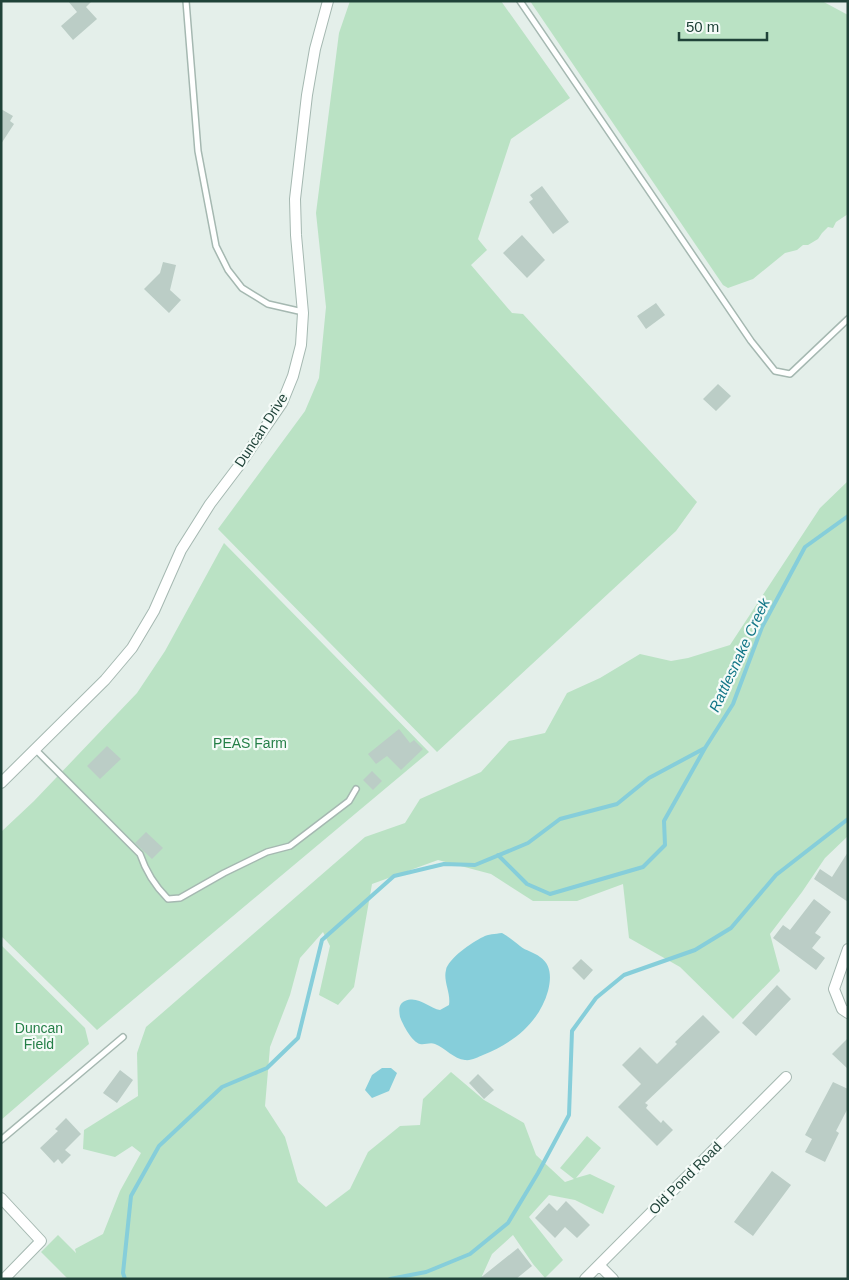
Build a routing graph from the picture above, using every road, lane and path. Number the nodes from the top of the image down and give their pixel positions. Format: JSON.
{"nodes":[{"id":1,"x":186,"y":1,"type":"edge"},
{"id":2,"x":328,"y":1,"type":"edge"},
{"id":3,"x":520,"y":1,"type":"edge"},
{"id":4,"x":303,"y":313,"type":"junction"},
{"id":5,"x":848,"y":319,"type":"edge"},
{"id":6,"x":36,"y":750,"type":"junction"},
{"id":7,"x":1,"y":783,"type":"edge"},
{"id":8,"x":356,"y":790,"type":"dead end"},
{"id":9,"x":848,"y":949,"type":"edge"},
{"id":10,"x":848,"y":1013,"type":"edge"},
{"id":11,"x":123,"y":1037,"type":"dead end"},
{"id":12,"x":786,"y":1077,"type":"dead end"},
{"id":13,"x":1,"y":1140,"type":"edge"},
{"id":14,"x":1,"y":1198,"type":"edge"},
{"id":15,"x":599,"y":1265,"type":"junction"},
{"id":16,"x":4,"y":1279,"type":"edge"},
{"id":17,"x":585,"y":1279,"type":"edge"},
{"id":18,"x":612,"y":1279,"type":"edge"}],
"edges":[{"from":1,"to":4,"type":"lane"},
{"from":2,"to":4,"type":"street","name":"Duncan Drive"},
{"from":3,"to":5,"type":"lane"},
{"from":4,"to":6,"type":"street","name":"Duncan Drive"},
{"from":6,"to":7,"type":"street","name":"Duncan Drive"},
{"from":6,"to":8,"type":"lane"},
{"from":9,"to":10,"type":"street"},
{"from":11,"to":13,"type":"lane"},
{"from":12,"to":15,"type":"street","name":"Old Pond Road"},
{"from":14,"to":16,"type":"street"},
{"from":15,"to":17,"type":"street","name":"Old Pond Road"},
{"from":15,"to":18,"type":"street"}]}
